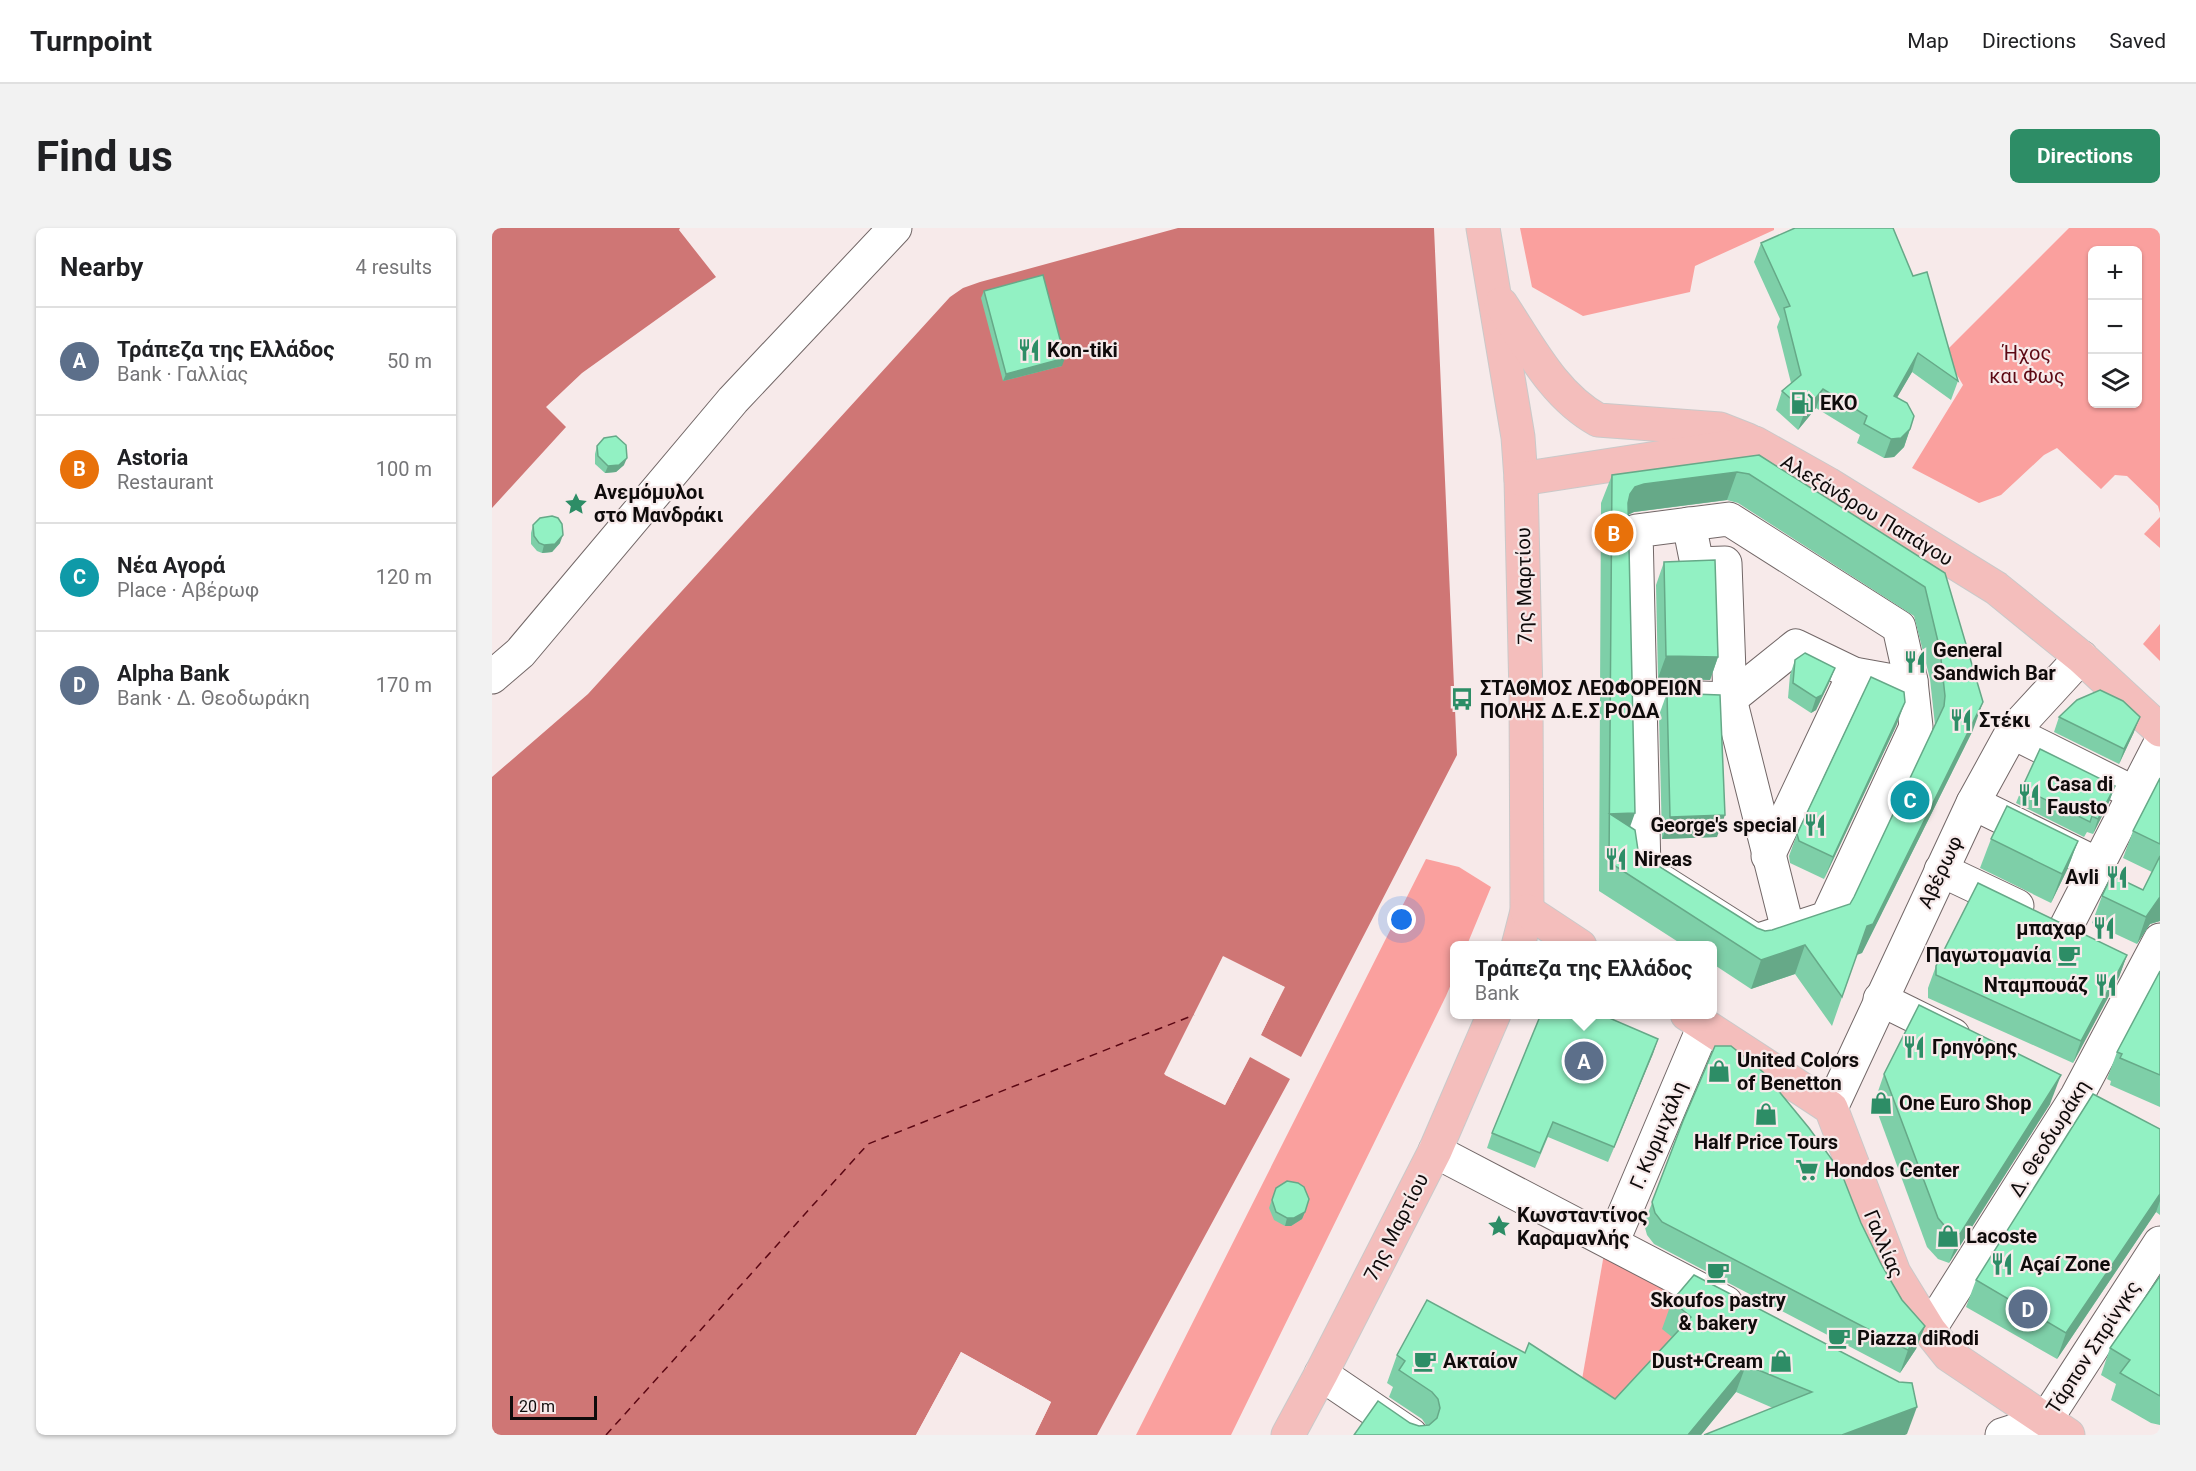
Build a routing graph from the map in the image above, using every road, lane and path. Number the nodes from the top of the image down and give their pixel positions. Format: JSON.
{"nodes":[{"id":1,"x":895,"y":228,"type":"edge"},
{"id":2,"x":1483,"y":228,"type":"edge"},
{"id":3,"x":1496,"y":297,"type":"junction"},
{"id":4,"x":1755,"y":443,"type":"junction"},
{"id":5,"x":1521,"y":479,"type":"junction"},
{"id":6,"x":1690,"y":530,"type":"junction"},
{"id":7,"x":2081,"y":657,"type":"junction"},
{"id":8,"x":1854,"y":674,"type":"junction"},
{"id":9,"x":492,"y":677,"type":"edge"},
{"id":10,"x":1908,"y":682,"type":"junction"},
{"id":11,"x":1645,"y":696,"type":"junction"},
{"id":12,"x":1730,"y":699,"type":"junction"},
{"id":13,"x":2160,"y":730,"type":"edge"},
{"id":14,"x":2012,"y":732,"type":"junction"},
{"id":15,"x":2160,"y":744,"type":"edge"},
{"id":16,"x":2134,"y":793,"type":"junction"},
{"id":17,"x":1972,"y":803,"type":"junction"},
{"id":18,"x":1768,"y":856,"type":"junction"},
{"id":19,"x":2097,"y":864,"type":"junction"},
{"id":20,"x":1941,"y":870,"type":"junction"},
{"id":21,"x":1527,"y":911,"type":"junction"},
{"id":22,"x":1787,"y":927,"type":"junction"},
{"id":23,"x":2065,"y":929,"type":"junction"},
{"id":24,"x":2160,"y":940,"type":"edge"},
{"id":25,"x":1519,"y":941,"type":"edge"},
{"id":26,"x":1574,"y":941,"type":"edge"},
{"id":27,"x":2145,"y":969,"type":"junction"},
{"id":28,"x":1880,"y":999,"type":"junction"},
{"id":29,"x":1492,"y":1019,"type":"edge"},
{"id":30,"x":1695,"y":1020,"type":"edge"},
{"id":31,"x":1984,"y":1050,"type":"edge"},
{"id":32,"x":2046,"y":1081,"type":"edge"},
{"id":33,"x":2077,"y":1096,"type":"junction"},
{"id":34,"x":1831,"y":1108,"type":"junction"},
{"id":35,"x":2108,"y":1112,"type":"edge"},
{"id":36,"x":1435,"y":1151,"type":"junction"},
{"id":37,"x":1612,"y":1243,"type":"junction"},
{"id":38,"x":2160,"y":1243,"type":"edge"},
{"id":39,"x":1749,"y":1315,"type":"edge"},
{"id":40,"x":1929,"y":1330,"type":"junction"},
{"id":41,"x":1322,"y":1374,"type":"junction"},
{"id":42,"x":2052,"y":1430,"type":"edge"},
{"id":43,"x":1288,"y":1435,"type":"edge"},
{"id":44,"x":1411,"y":1435,"type":"edge"},
{"id":45,"x":2002,"y":1435,"type":"edge"}],
"edges":[{"from":1,"to":9,"type":"street"},
{"from":2,"to":3,"type":"main road","name":"7ης Μαρτίου"},
{"from":3,"to":4,"type":"main road","name":"Αλεξάνδρου Παπάγου"},
{"from":3,"to":5,"type":"main road","name":"7ης Μαρτίου"},
{"from":4,"to":5,"type":"main road"},
{"from":4,"to":7,"type":"main road","name":"Αλεξάνδρου Παπάγου"},
{"from":5,"to":21,"type":"main road","name":"7ης Μαρτίου"},
{"from":6,"to":10,"type":"street"},
{"from":6,"to":11,"type":"street"},
{"from":6,"to":12,"type":"street"},
{"from":7,"to":13,"type":"main road","name":"Αλεξάνδρου Παπάγου"},
{"from":7,"to":14,"type":"street","name":"Αβέρωφ"},
{"from":8,"to":10,"type":"street"},
{"from":8,"to":12,"type":"street"},
{"from":8,"to":18,"type":"street"},
{"from":10,"to":22,"type":"street"},
{"from":11,"to":12,"type":"street"},
{"from":11,"to":22,"type":"street"},
{"from":12,"to":18,"type":"street"},
{"from":14,"to":16,"type":"street"},
{"from":14,"to":17,"type":"street","name":"Αβέρωφ"},
{"from":15,"to":16,"type":"street"},
{"from":16,"to":19,"type":"street"},
{"from":17,"to":19,"type":"street"},
{"from":17,"to":20,"type":"street","name":"Αβέρωφ"},
{"from":18,"to":22,"type":"street"},
{"from":19,"to":23,"type":"street"},
{"from":20,"to":23,"type":"street"},
{"from":20,"to":28,"type":"street","name":"Αβέρωφ"},
{"from":21,"to":25,"type":"main road","name":"7ης Μαρτίου"},
{"from":21,"to":26,"type":"main road"},
{"from":23,"to":27,"type":"street"},
{"from":24,"to":27,"type":"street","name":"Δ. Θεοδωράκη"},
{"from":27,"to":33,"type":"street","name":"Δ. Θεοδωράκη"},
{"from":28,"to":31,"type":"street"},
{"from":28,"to":34,"type":"street","name":"Αβέρωφ"},
{"from":29,"to":36,"type":"main road","name":"7ης Μαρτίου"},
{"from":30,"to":34,"type":"main road"},
{"from":30,"to":37,"type":"street","name":"Γ. Κυρμιχάλη"},
{"from":32,"to":33,"type":"street"},
{"from":33,"to":35,"type":"street"},
{"from":33,"to":40,"type":"street","name":"Δ. Θεοδωράκη"},
{"from":34,"to":40,"type":"main road","name":"Γαλλίας"},
{"from":36,"to":37,"type":"street"},
{"from":36,"to":41,"type":"main road","name":"7ης Μαρτίου"},
{"from":37,"to":39,"type":"street"},
{"from":38,"to":42,"type":"street","name":"Τάρπον Σπρίνγκς"},
{"from":40,"to":42,"type":"main road","name":"Γαλλίας"},
{"from":41,"to":43,"type":"main road","name":"7ης Μαρτίου"},
{"from":41,"to":44,"type":"street"},
{"from":42,"to":45,"type":"street"}]}
